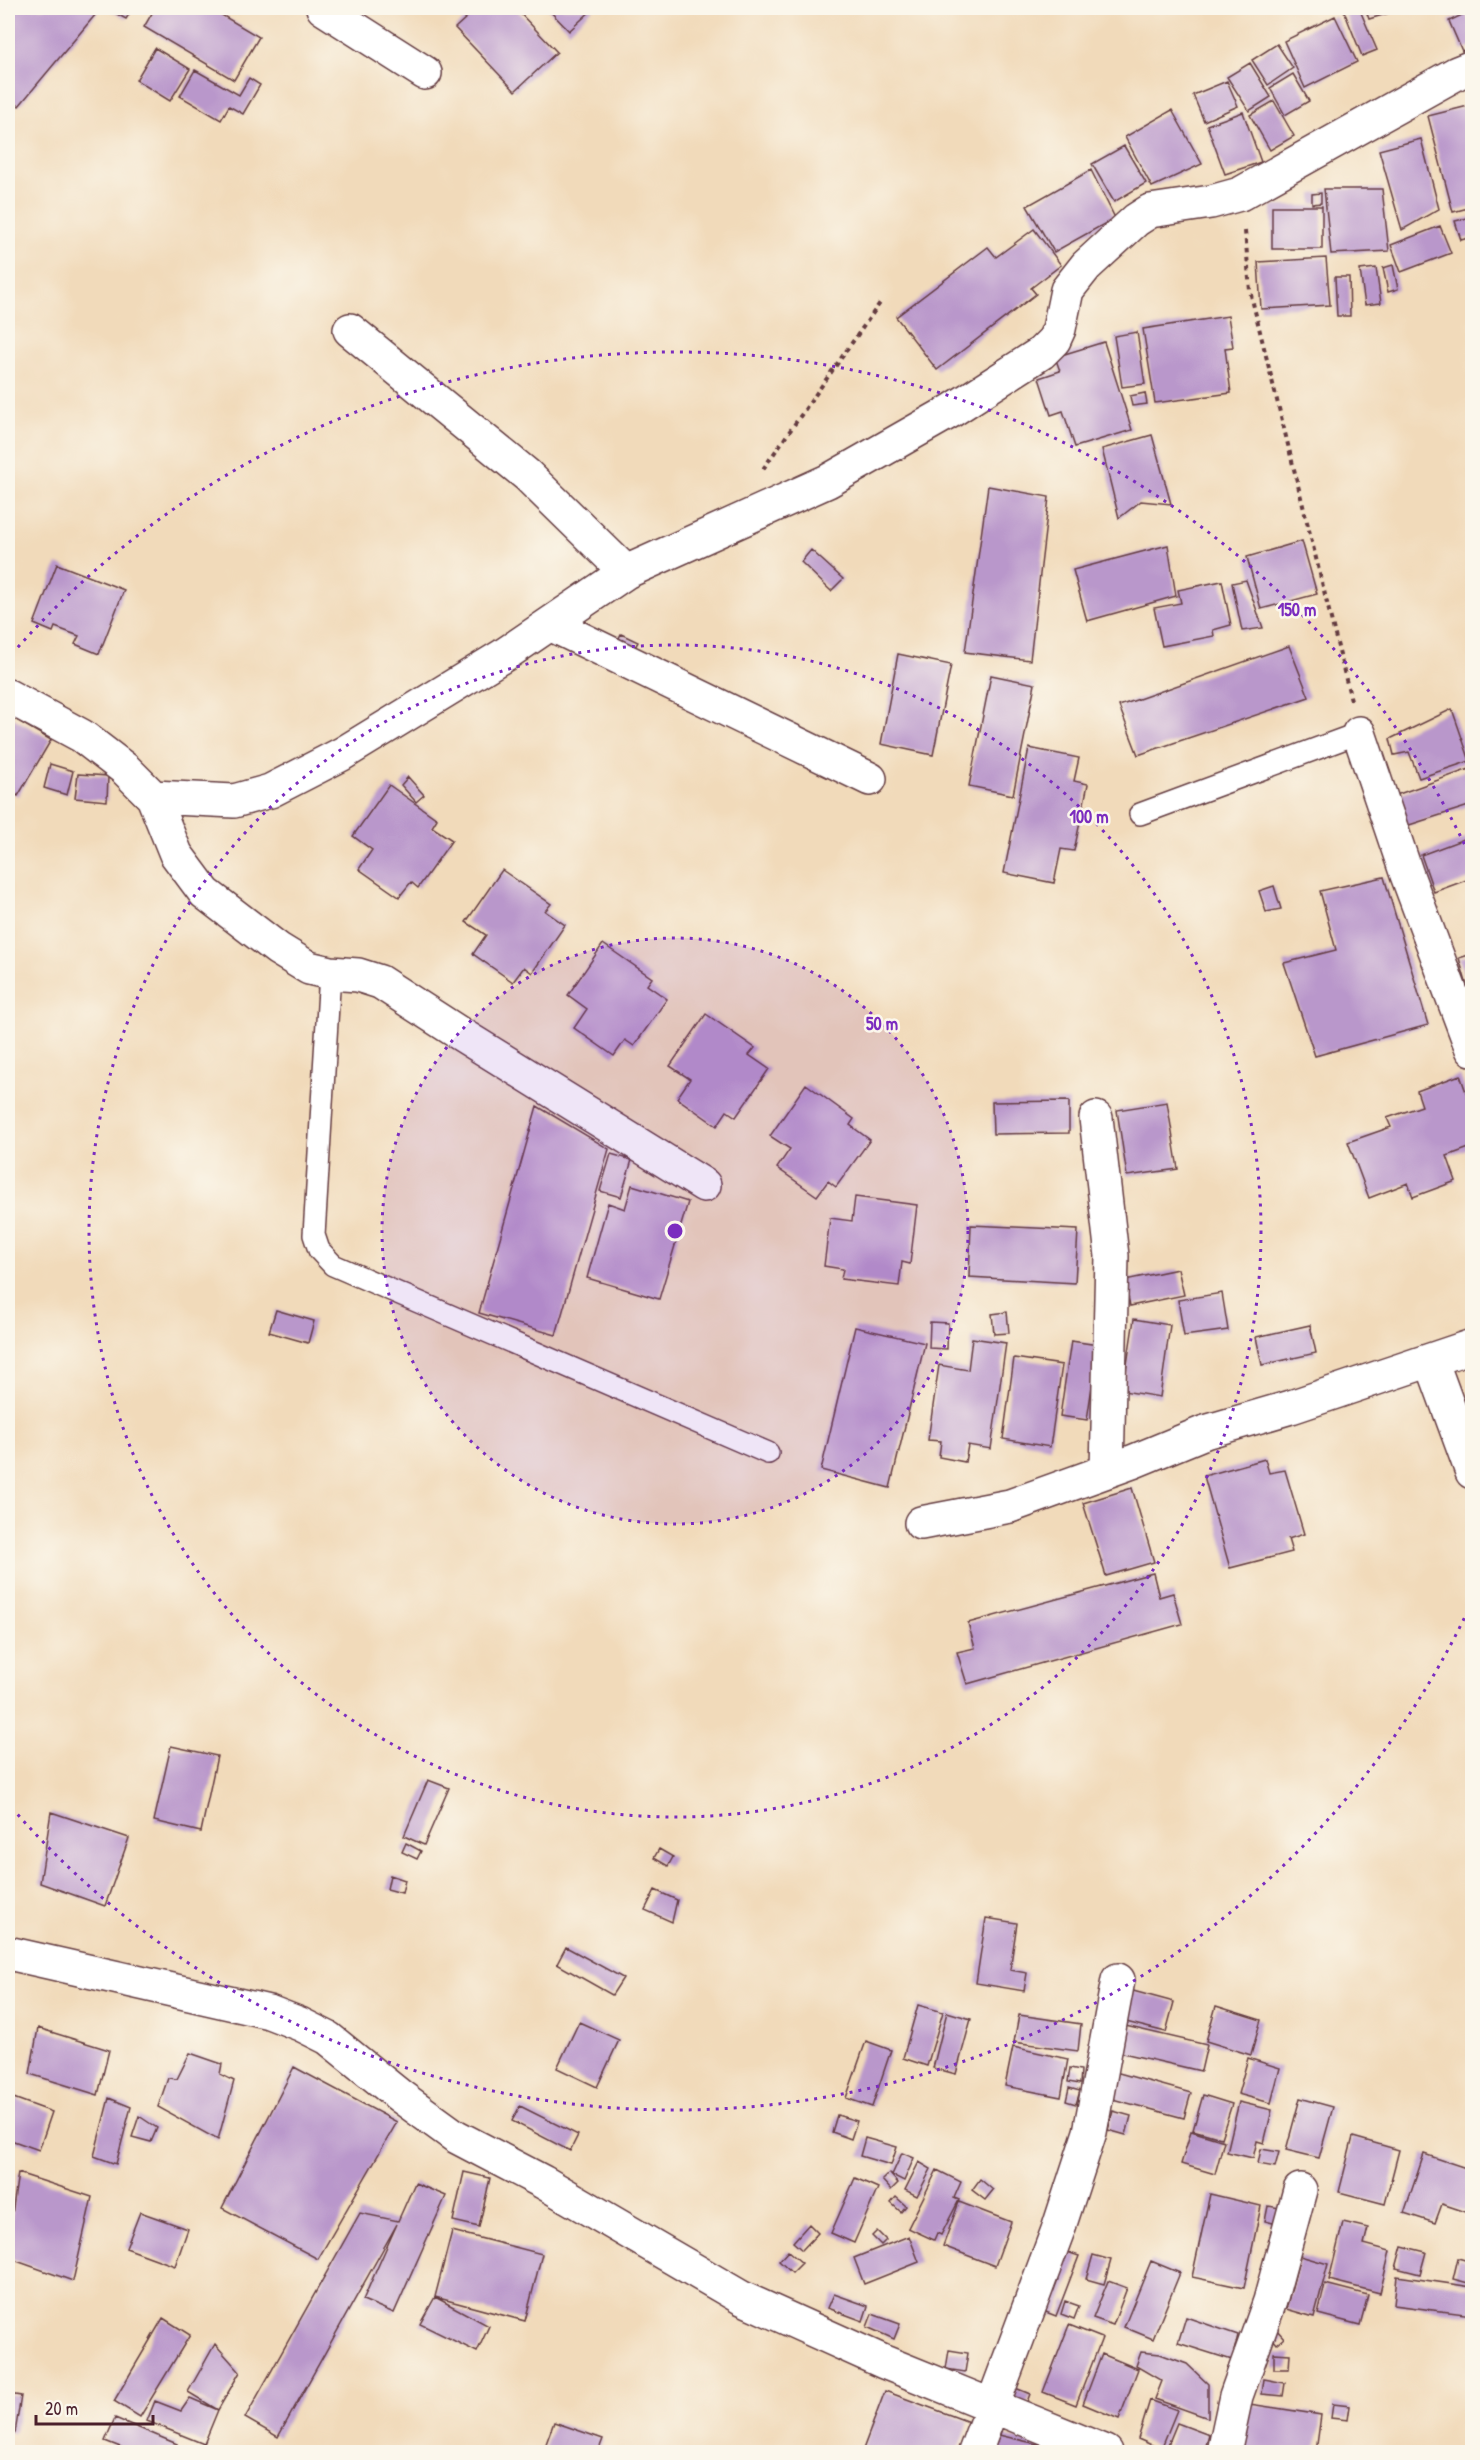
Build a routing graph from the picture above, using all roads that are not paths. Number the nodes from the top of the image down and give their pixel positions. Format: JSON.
{"nodes":[{"id":1,"x":323,"y":8,"type":"edge"},
{"id":2,"x":1473,"y":66,"type":"edge"},
{"id":3,"x":425,"y":73,"type":"dead end"},
{"id":4,"x":351,"y":330,"type":"dead end"},
{"id":5,"x":626,"y":572,"type":"junction"},
{"id":6,"x":549,"y":624,"type":"junction"},
{"id":7,"x":8,"y":696,"type":"edge"},
{"id":8,"x":1359,"y":733,"type":"joint"},
{"id":9,"x":870,"y":779,"type":"dead end"},
{"id":10,"x":153,"y":797,"type":"junction"},
{"id":11,"x":1140,"y":814,"type":"dead end"},
{"id":12,"x":330,"y":973,"type":"junction"},
{"id":13,"x":1473,"y":1049,"type":"edge"},
{"id":14,"x":1096,"y":1118,"type":"dead end"},
{"id":15,"x":704,"y":1185,"type":"dead end"},
{"id":16,"x":1473,"y":1346,"type":"edge"},
{"id":17,"x":1431,"y":1360,"type":"junction"},
{"id":18,"x":768,"y":1453,"type":"dead end"},
{"id":19,"x":1107,"y":1471,"type":"junction"},
{"id":20,"x":1473,"y":1472,"type":"edge"},
{"id":21,"x":921,"y":1523,"type":"dead end"},
{"id":22,"x":8,"y":1953,"type":"edge"},
{"id":23,"x":1118,"y":1980,"type":"dead end"},
{"id":24,"x":1300,"y":2190,"type":"dead end"},
{"id":25,"x":993,"y":2407,"type":"junction"},
{"id":26,"x":975,"y":2452,"type":"edge"},
{"id":27,"x":1106,"y":2452,"type":"edge"},
{"id":28,"x":1224,"y":2452,"type":"edge"}],
"edges":[{"from":1,"to":3,"type":"street"},
{"from":2,"to":5,"type":"street"},
{"from":4,"to":5,"type":"street"},
{"from":5,"to":6,"type":"street"},
{"from":6,"to":9,"type":"street"},
{"from":6,"to":10,"type":"street"},
{"from":7,"to":10,"type":"street"},
{"from":8,"to":11,"type":"lane"},
{"from":8,"to":13,"type":"street"},
{"from":10,"to":12,"type":"street"},
{"from":12,"to":15,"type":"street"},
{"from":12,"to":18,"type":"lane"},
{"from":14,"to":19,"type":"street"},
{"from":16,"to":17,"type":"street"},
{"from":17,"to":19,"type":"street"},
{"from":17,"to":20,"type":"street"},
{"from":19,"to":21,"type":"street"},
{"from":22,"to":25,"type":"street"},
{"from":23,"to":25,"type":"street"},
{"from":24,"to":28,"type":"street"},
{"from":25,"to":26,"type":"street"},
{"from":25,"to":27,"type":"street"}]}
